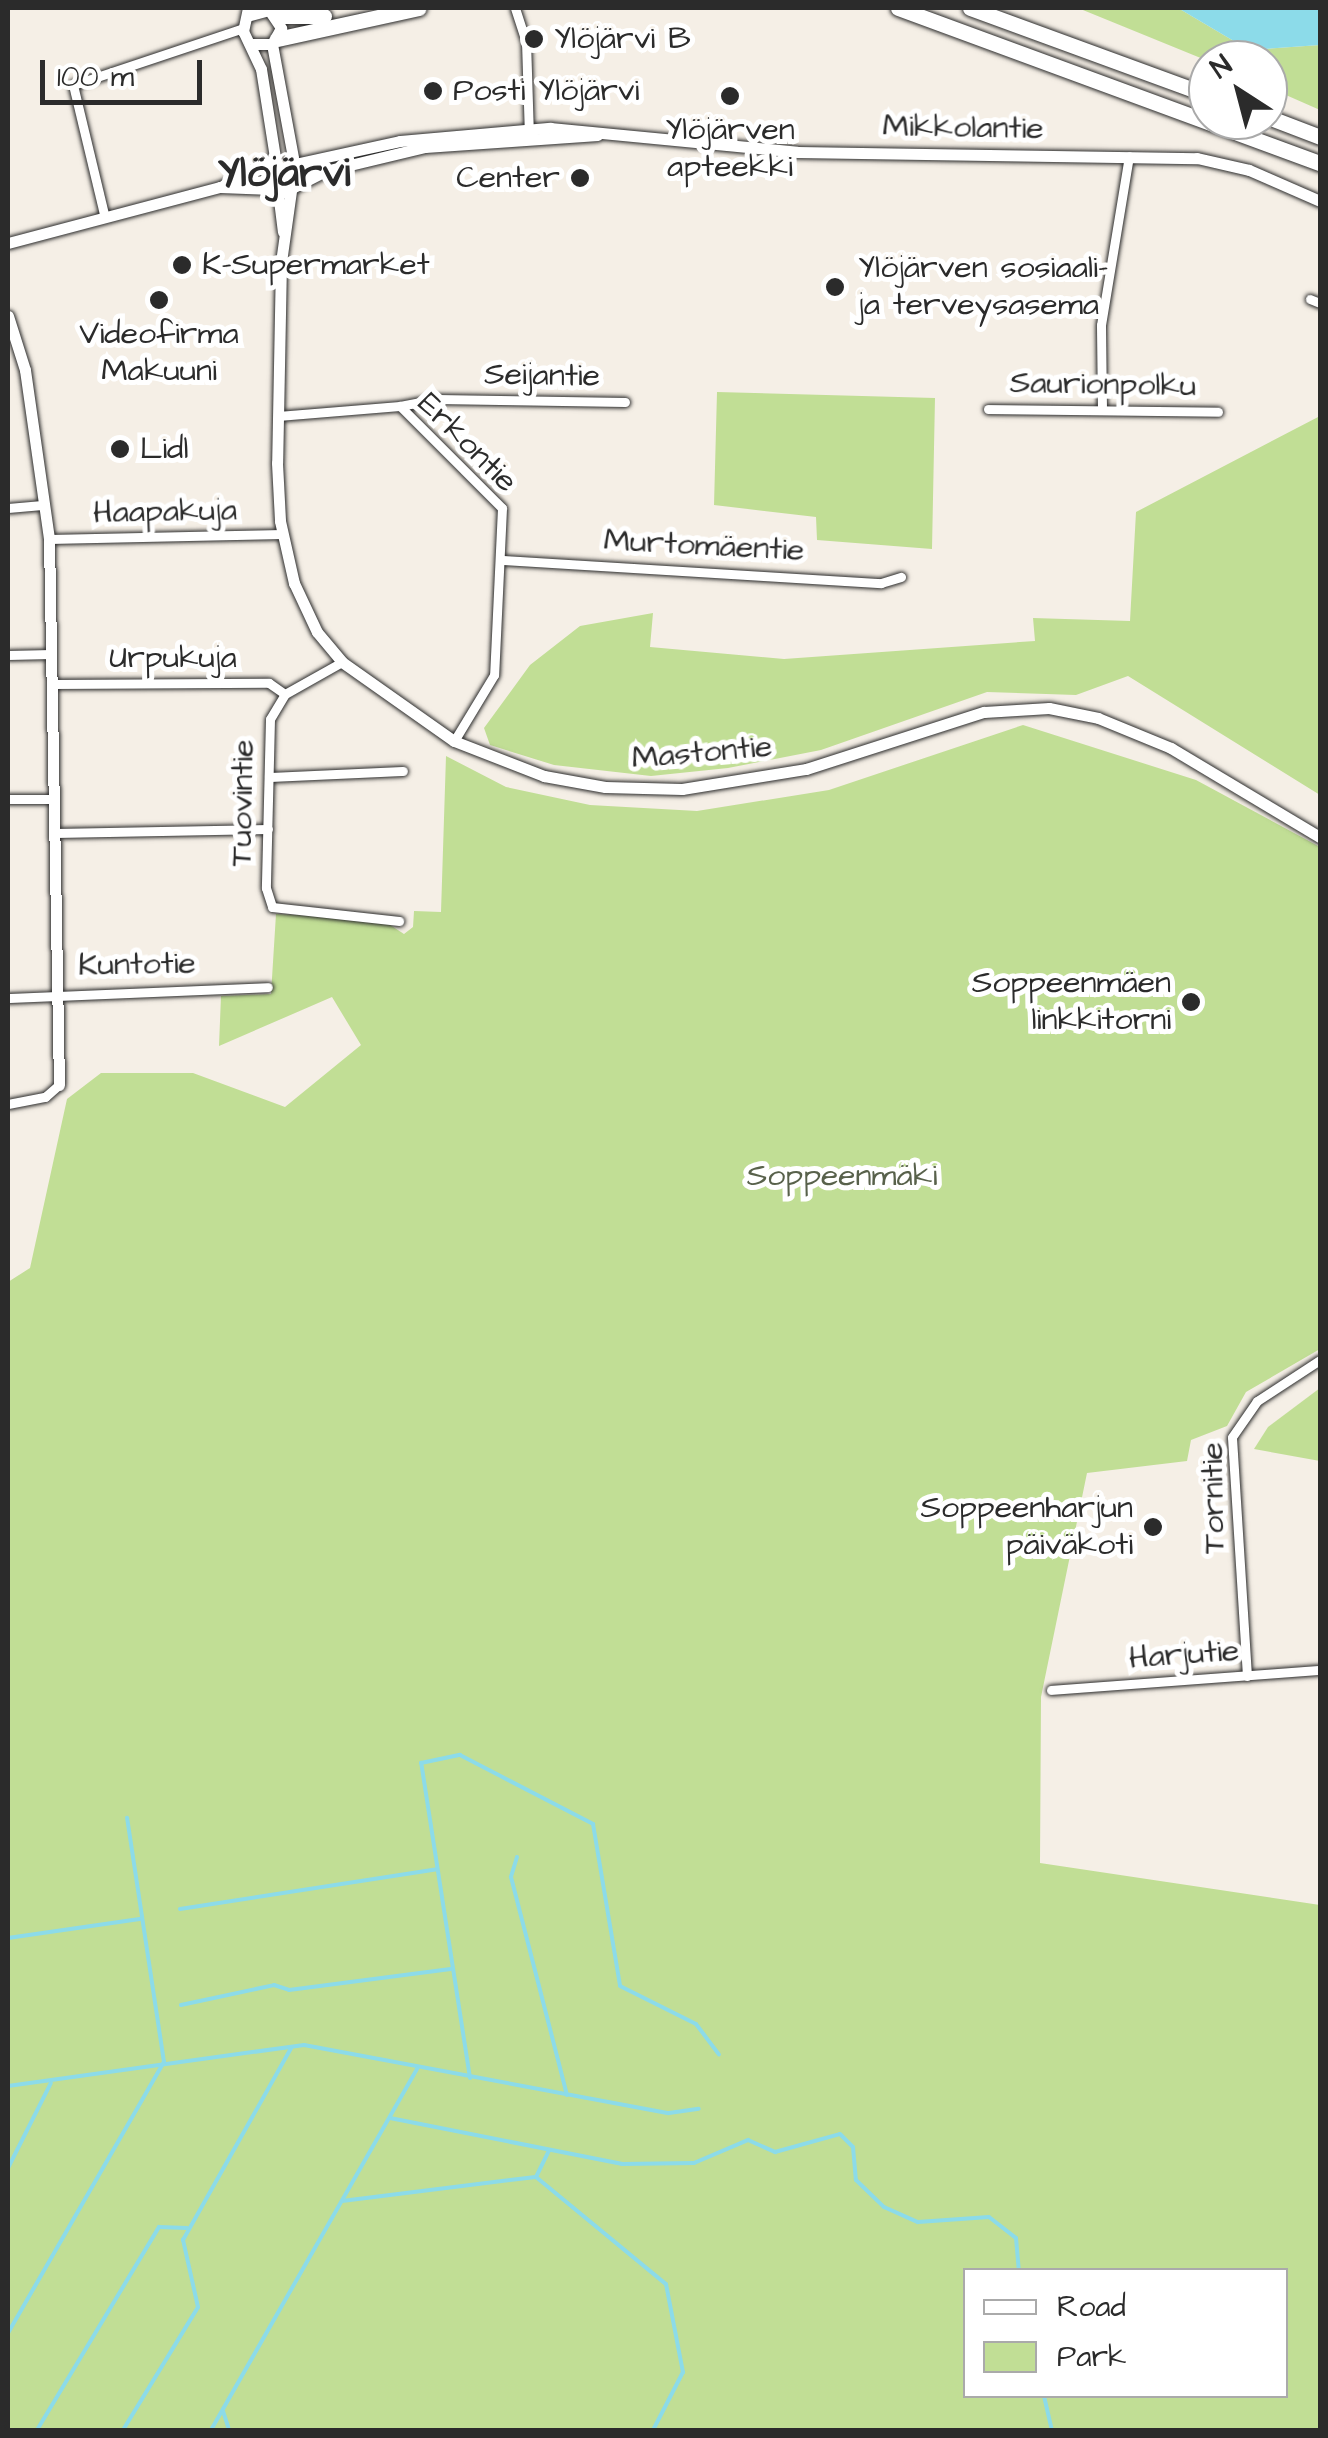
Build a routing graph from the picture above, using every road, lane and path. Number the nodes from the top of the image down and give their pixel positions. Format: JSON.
{"nodes":[{"id":1,"x":367,"y":8,"type":"edge"},
{"id":2,"x":419,"y":8,"type":"edge"},
{"id":3,"x":515,"y":8,"type":"edge"},
{"id":4,"x":898,"y":8,"type":"edge"},
{"id":5,"x":970,"y":8,"type":"edge"},
{"id":6,"x":275,"y":13,"type":"edge"},
{"id":7,"x":246,"y":17,"type":"edge"},
{"id":8,"x":275,"y":41,"type":"junction"},
{"id":9,"x":251,"y":44,"type":"junction"},
{"id":10,"x":1188,"y":88,"type":"edge"},
{"id":11,"x":1288,"y":125,"type":"edge"},
{"id":12,"x":529,"y":134,"type":"junction"},
{"id":13,"x":1320,"y":137,"type":"edge"},
{"id":14,"x":1129,"y":156,"type":"junction"},
{"id":15,"x":296,"y":160,"type":"junction"},
{"id":16,"x":270,"y":162,"type":"junction"},
{"id":17,"x":1320,"y":163,"type":"edge"},
{"id":18,"x":220,"y":187,"type":"junction"},
{"id":19,"x":285,"y":189,"type":"junction"},
{"id":20,"x":1320,"y":201,"type":"edge"},
{"id":21,"x":104,"y":214,"type":"junction"},
{"id":22,"x":8,"y":243,"type":"edge"},
{"id":23,"x":8,"y":316,"type":"edge"},
{"id":24,"x":624,"y":402,"type":"dead end"},
{"id":25,"x":400,"y":406,"type":"junction"},
{"id":26,"x":988,"y":409,"type":"dead end"},
{"id":27,"x":1102,"y":409,"type":"junction"},
{"id":28,"x":1218,"y":412,"type":"dead end"},
{"id":29,"x":278,"y":416,"type":"junction"},
{"id":30,"x":45,"y":505,"type":"junction"},
{"id":31,"x":8,"y":508,"type":"edge"},
{"id":32,"x":282,"y":534,"type":"junction"},
{"id":33,"x":49,"y":539,"type":"junction"},
{"id":34,"x":503,"y":560,"type":"junction"},
{"id":35,"x":900,"y":577,"type":"dead end"},
{"id":36,"x":8,"y":654,"type":"edge"},
{"id":37,"x":51,"y":654,"type":"junction"},
{"id":38,"x":342,"y":662,"type":"junction"},
{"id":39,"x":52,"y":684,"type":"junction"},
{"id":40,"x":285,"y":694,"type":"junction"},
{"id":41,"x":454,"y":740,"type":"junction"},
{"id":42,"x":402,"y":771,"type":"dead end"},
{"id":43,"x":269,"y":777,"type":"junction"},
{"id":44,"x":54,"y":799,"type":"junction"},
{"id":45,"x":8,"y":800,"type":"edge"},
{"id":46,"x":268,"y":829,"type":"junction"},
{"id":47,"x":55,"y":833,"type":"junction"},
{"id":48,"x":1320,"y":836,"type":"edge"},
{"id":49,"x":399,"y":921,"type":"dead end"},
{"id":50,"x":268,"y":987,"type":"dead end"},
{"id":51,"x":58,"y":992,"type":"junction"},
{"id":52,"x":8,"y":998,"type":"edge"},
{"id":53,"x":59,"y":1085,"type":"joint"},
{"id":54,"x":8,"y":1104,"type":"edge"},
{"id":55,"x":1320,"y":1360,"type":"edge"},
{"id":56,"x":1320,"y":1670,"type":"edge"},
{"id":57,"x":1248,"y":1676,"type":"junction"},
{"id":58,"x":1052,"y":1690,"type":"dead end"}],
"edges":[{"from":1,"to":6,"type":"highway"},
{"from":2,"to":8,"type":"highway"},
{"from":3,"to":12,"type":"street"},
{"from":4,"to":17,"type":"highway"},
{"from":5,"to":10,"type":"highway"},
{"from":6,"to":7,"type":"main road"},
{"from":6,"to":8,"type":"main road"},
{"from":7,"to":9,"type":"main road"},
{"from":7,"to":21,"type":"street"},
{"from":8,"to":9,"type":"main road"},
{"from":8,"to":15,"type":"main road"},
{"from":9,"to":16,"type":"main road"},
{"from":11,"to":13,"type":"highway"},
{"from":12,"to":14,"type":"main road","name":"Mikkolantie"},
{"from":12,"to":15,"type":"main road","name":"Mikkolantie"},
{"from":12,"to":19,"type":"main road","name":"Mikkolantie"},
{"from":14,"to":20,"type":"main road","name":"Mikkolantie"},
{"from":14,"to":27,"type":"street"},
{"from":15,"to":16,"type":"main road","name":"Mikkolantie"},
{"from":15,"to":19,"type":"main road"},
{"from":16,"to":18,"type":"main road"},
{"from":16,"to":19,"type":"main road"},
{"from":18,"to":19,"type":"main road","name":"Mikkolantie"},
{"from":18,"to":21,"type":"main road"},
{"from":19,"to":29,"type":"main road","name":"Mastontie"},
{"from":21,"to":22,"type":"main road"},
{"from":23,"to":30,"type":"main road"},
{"from":24,"to":25,"type":"street","name":"Seijantie"},
{"from":25,"to":29,"type":"street","name":"Erkontie"},
{"from":25,"to":34,"type":"street","name":"Erkontie"},
{"from":26,"to":27,"type":"street","name":"Saurionpolku"},
{"from":27,"to":28,"type":"street","name":"Saurionpolku"},
{"from":29,"to":32,"type":"main road","name":"Mastontie"},
{"from":30,"to":31,"type":"street"},
{"from":30,"to":33,"type":"main road"},
{"from":32,"to":33,"type":"street","name":"Haapakuja"},
{"from":32,"to":38,"type":"main road","name":"Mastontie"},
{"from":33,"to":37,"type":"main road"},
{"from":34,"to":35,"type":"street","name":"Murtomäentie"},
{"from":34,"to":41,"type":"street","name":"Erkontie"},
{"from":36,"to":37,"type":"street"},
{"from":37,"to":39,"type":"main road"},
{"from":38,"to":40,"type":"street"},
{"from":38,"to":41,"type":"main road","name":"Mastontie"},
{"from":39,"to":40,"type":"street","name":"Urpukuja"},
{"from":39,"to":44,"type":"main road"},
{"from":40,"to":43,"type":"street","name":"Tuovintie"},
{"from":41,"to":48,"type":"main road","name":"Mastontie"},
{"from":42,"to":43,"type":"street"},
{"from":43,"to":46,"type":"street","name":"Tuovintie"},
{"from":44,"to":45,"type":"street"},
{"from":44,"to":47,"type":"main road"},
{"from":46,"to":47,"type":"street"},
{"from":46,"to":49,"type":"street","name":"Tuovintie"},
{"from":47,"to":51,"type":"main road"},
{"from":50,"to":51,"type":"street","name":"Kuntotie"},
{"from":51,"to":52,"type":"street","name":"Kuntotie"},
{"from":51,"to":53,"type":"main road"},
{"from":53,"to":54,"type":"street"},
{"from":55,"to":57,"type":"street","name":"Tornitie"},
{"from":56,"to":57,"type":"street","name":"Harjutie"},
{"from":57,"to":58,"type":"street","name":"Harjutie"}]}
